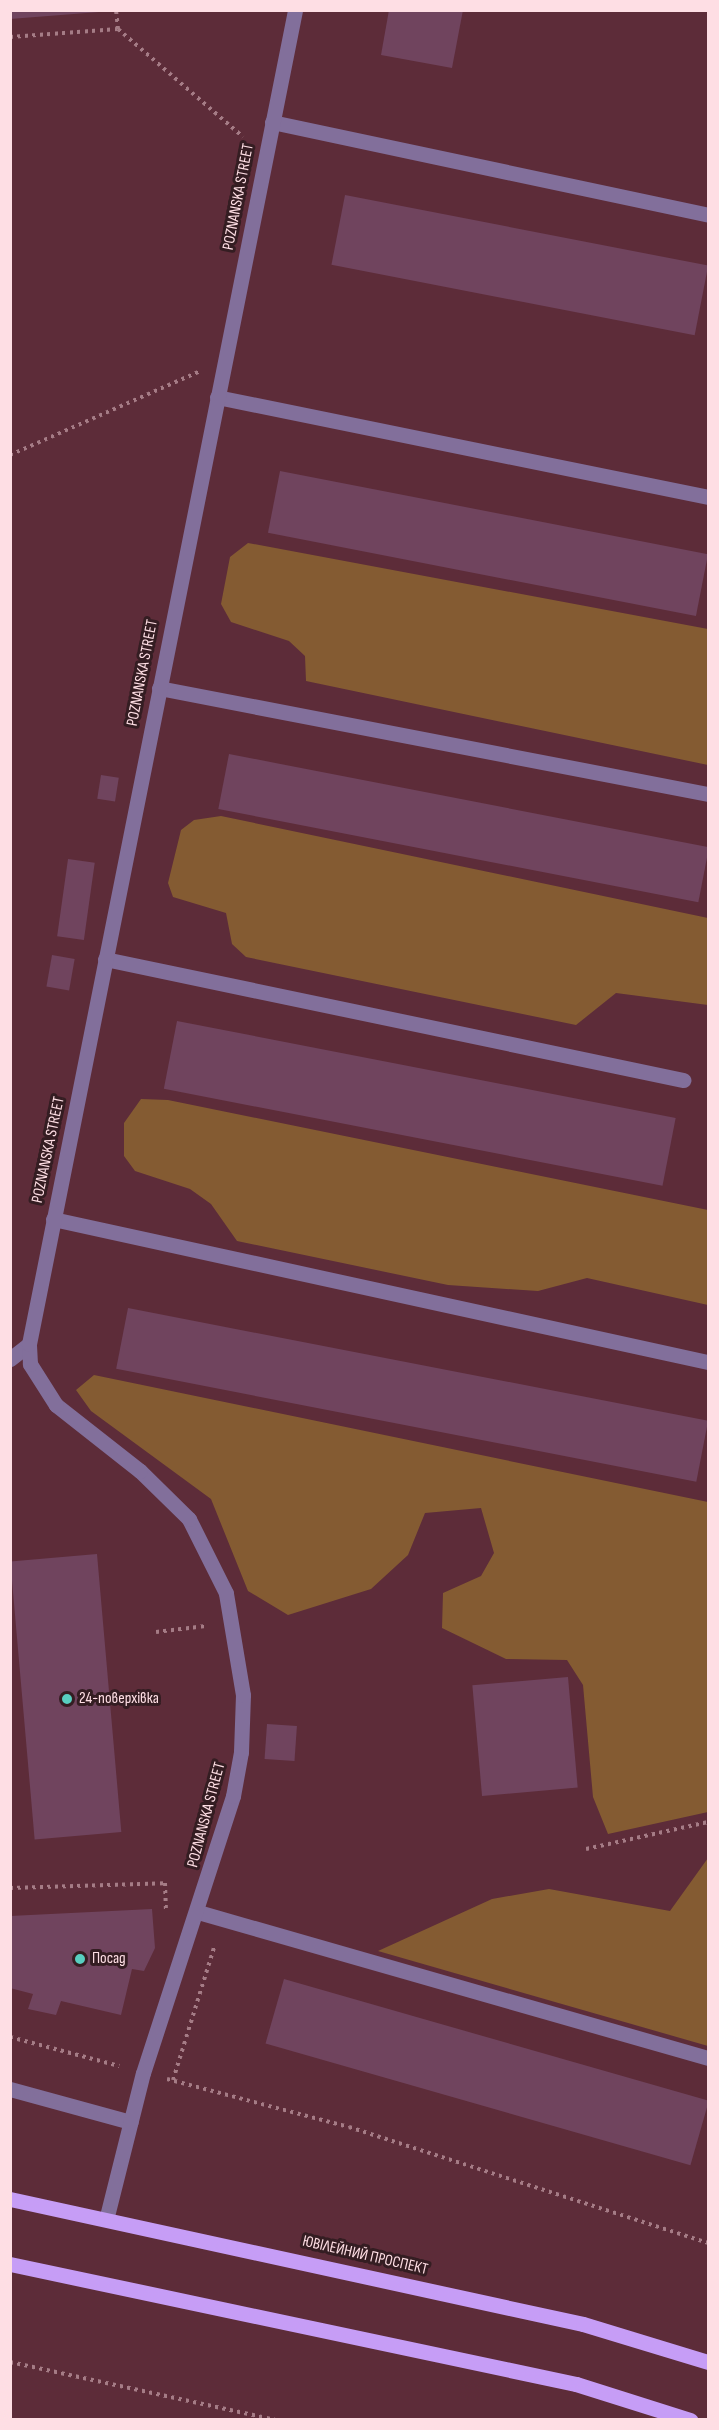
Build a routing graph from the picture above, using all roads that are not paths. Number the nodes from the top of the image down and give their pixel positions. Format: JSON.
{"nodes":[{"id":1,"x":295,"y":10,"type":"edge"},
{"id":2,"x":272,"y":122,"type":"junction"},
{"id":3,"x":708,"y":215,"type":"edge"},
{"id":4,"x":217,"y":397,"type":"junction"},
{"id":5,"x":708,"y":497,"type":"edge"},
{"id":6,"x":159,"y":688,"type":"junction"},
{"id":7,"x":708,"y":794,"type":"edge"},
{"id":8,"x":105,"y":959,"type":"junction"},
{"id":9,"x":683,"y":1080,"type":"dead end"},
{"id":10,"x":53,"y":1219,"type":"junction"},
{"id":11,"x":29,"y":1344,"type":"junction"},
{"id":12,"x":10,"y":1359,"type":"edge"},
{"id":13,"x":708,"y":1362,"type":"edge"},
{"id":14,"x":198,"y":1912,"type":"junction"},
{"id":15,"x":708,"y":2058,"type":"edge"},
{"id":16,"x":10,"y":2089,"type":"edge"},
{"id":17,"x":131,"y":2122,"type":"junction"},
{"id":18,"x":10,"y":2199,"type":"edge"},
{"id":19,"x":107,"y":2216,"type":"junction"},
{"id":20,"x":10,"y":2264,"type":"edge"},
{"id":21,"x":708,"y":2362,"type":"edge"},
{"id":22,"x":690,"y":2420,"type":"edge"}],
"edges":[{"from":1,"to":2,"type":"street","name":"POZNANSKA STREET"},
{"from":2,"to":3,"type":"street"},
{"from":2,"to":4,"type":"street","name":"POZNANSKA STREET"},
{"from":4,"to":5,"type":"street"},
{"from":4,"to":6,"type":"street","name":"POZNANSKA STREET"},
{"from":6,"to":7,"type":"street"},
{"from":6,"to":8,"type":"street","name":"POZNANSKA STREET"},
{"from":8,"to":9,"type":"street"},
{"from":8,"to":10,"type":"street","name":"POZNANSKA STREET"},
{"from":10,"to":11,"type":"street","name":"POZNANSKA STREET"},
{"from":10,"to":13,"type":"street"},
{"from":11,"to":12,"type":"street"},
{"from":11,"to":14,"type":"street","name":"POZNANSKA STREET"},
{"from":14,"to":15,"type":"street"},
{"from":14,"to":17,"type":"street","name":"POZNANSKA STREET"},
{"from":16,"to":17,"type":"street"},
{"from":17,"to":19,"type":"street","name":"POZNANSKA STREET"},
{"from":18,"to":19,"type":"main road","name":"ЮВІЛЕЙНИЙ ПРОСПЕКТ"},
{"from":19,"to":21,"type":"main road","name":"ЮВІЛЕЙНИЙ ПРОСПЕКТ"},
{"from":20,"to":22,"type":"main road"}]}
